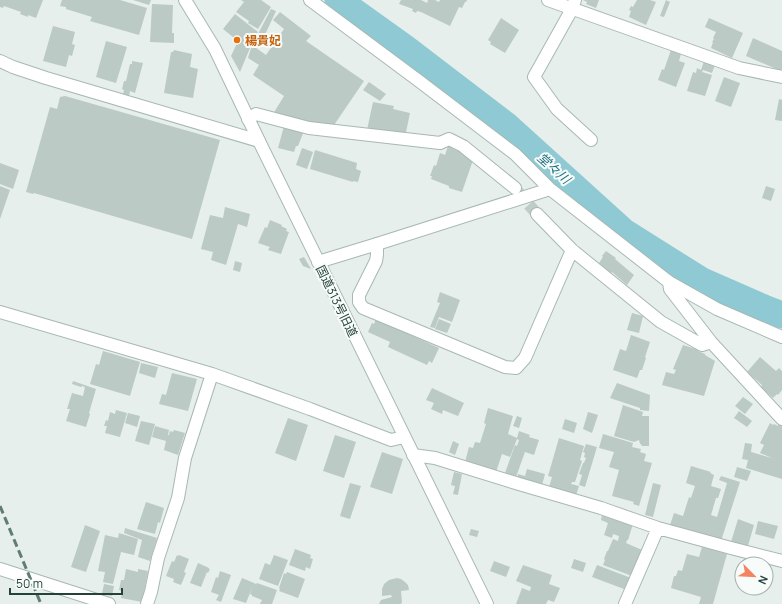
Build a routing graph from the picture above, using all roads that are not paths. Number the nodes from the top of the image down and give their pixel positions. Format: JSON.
{"nodes":[{"id":1,"x":185,"y":0,"type":"edge"},
{"id":2,"x":310,"y":0,"type":"edge"},
{"id":3,"x":548,"y":0,"type":"edge"},
{"id":4,"x":574,"y":4,"type":"edge"},
{"id":5,"x":0,"y":61,"type":"edge"},
{"id":6,"x":782,"y":77,"type":"edge"},
{"id":7,"x":248,"y":119,"type":"junction"},
{"id":8,"x":591,"y":140,"type":"dead end"},
{"id":9,"x":259,"y":141,"type":"junction"},
{"id":10,"x":515,"y":188,"type":"tunnel mouth"},
{"id":11,"x":550,"y":189,"type":"junction"},
{"id":12,"x":537,"y":214,"type":"tunnel mouth"},
{"id":13,"x":377,"y":244,"type":"junction"},
{"id":14,"x":572,"y":250,"type":"junction"},
{"id":15,"x":318,"y":262,"type":"junction"},
{"id":16,"x":669,"y":282,"type":"junction"},
{"id":17,"x":0,"y":312,"type":"edge"},
{"id":18,"x":782,"y":337,"type":"edge"},
{"id":19,"x":711,"y":342,"type":"junction"},
{"id":20,"x":212,"y":374,"type":"junction"},
{"id":21,"x":782,"y":419,"type":"edge"},
{"id":22,"x":404,"y":437,"type":"junction"},
{"id":23,"x":413,"y":455,"type":"junction"},
{"id":24,"x":658,"y":528,"type":"junction"},
{"id":25,"x":782,"y":561,"type":"edge"},
{"id":26,"x":0,"y":569,"type":"edge"},
{"id":27,"x":109,"y":604,"type":"edge"},
{"id":28,"x":147,"y":604,"type":"edge"},
{"id":29,"x":487,"y":604,"type":"edge"},
{"id":30,"x":625,"y":604,"type":"edge"}],
"edges":[{"from":1,"to":7,"type":"street","name":"国道313号旧道"},
{"from":2,"to":11,"type":"street"},
{"from":3,"to":4,"type":"street"},
{"from":4,"to":6,"type":"street"},
{"from":4,"to":8,"type":"street"},
{"from":5,"to":9,"type":"street"},
{"from":7,"to":9,"type":"street","name":"国道313号旧道"},
{"from":7,"to":10,"type":"street"},
{"from":9,"to":15,"type":"street","name":"国道313号旧道"},
{"from":11,"to":13,"type":"street"},
{"from":11,"to":16,"type":"street"},
{"from":12,"to":14,"type":"street"},
{"from":13,"to":14,"type":"street"},
{"from":13,"to":15,"type":"street"},
{"from":14,"to":19,"type":"street"},
{"from":15,"to":22,"type":"street","name":"国道313号旧道"},
{"from":16,"to":18,"type":"street"},
{"from":16,"to":19,"type":"street"},
{"from":17,"to":20,"type":"street"},
{"from":19,"to":21,"type":"street"},
{"from":20,"to":22,"type":"street"},
{"from":20,"to":28,"type":"street"},
{"from":22,"to":23,"type":"street","name":"国道313号旧道"},
{"from":23,"to":24,"type":"street"},
{"from":23,"to":29,"type":"street","name":"国道313号旧道"},
{"from":24,"to":25,"type":"street"},
{"from":24,"to":30,"type":"street"},
{"from":26,"to":27,"type":"street"}]}
